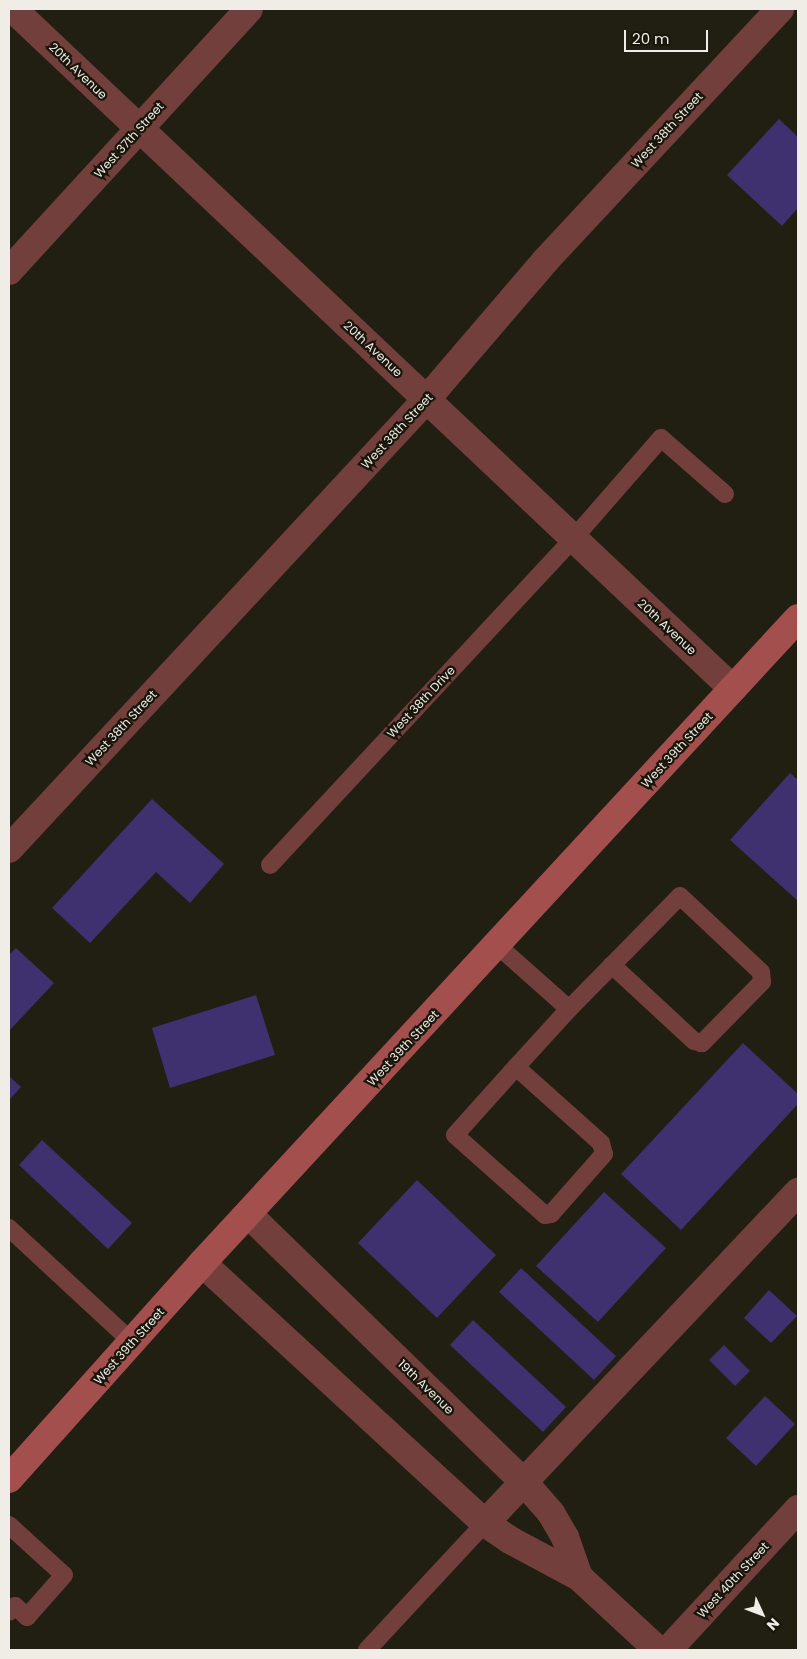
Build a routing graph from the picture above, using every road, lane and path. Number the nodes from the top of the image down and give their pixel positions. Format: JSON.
{"nodes":[{"id":1,"x":13,"y":9,"type":"edge"},
{"id":2,"x":249,"y":9,"type":"edge"},
{"id":3,"x":780,"y":9,"type":"edge"},
{"id":4,"x":139,"y":128,"type":"junction"},
{"id":5,"x":9,"y":271,"type":"edge"},
{"id":6,"x":426,"y":400,"type":"junction"},
{"id":7,"x":725,"y":494,"type":"dead end"},
{"id":8,"x":573,"y":539,"type":"junction"},
{"id":9,"x":798,"y":618,"type":"edge"},
{"id":10,"x":732,"y":689,"type":"junction"},
{"id":11,"x":9,"y":849,"type":"edge"},
{"id":12,"x":270,"y":864,"type":"dead end"},
{"id":13,"x":497,"y":945,"type":"junction"},
{"id":14,"x":612,"y":966,"type":"junction"},
{"id":15,"x":569,"y":1009,"type":"junction"},
{"id":16,"x":516,"y":1067,"type":"junction"},
{"id":17,"x":798,"y":1192,"type":"edge"},
{"id":18,"x":249,"y":1215,"type":"junction"},
{"id":19,"x":9,"y":1228,"type":"edge"},
{"id":20,"x":202,"y":1263,"type":"junction"},
{"id":21,"x":132,"y":1342,"type":"junction"},
{"id":22,"x":9,"y":1478,"type":"edge"},
{"id":23,"x":523,"y":1481,"type":"junction"},
{"id":24,"x":798,"y":1509,"type":"edge"},
{"id":25,"x":485,"y":1523,"type":"junction"},
{"id":26,"x":9,"y":1525,"type":"edge"},
{"id":27,"x":579,"y":1577,"type":"junction"},
{"id":28,"x":9,"y":1612,"type":"edge"},
{"id":29,"x":367,"y":1650,"type":"edge"},
{"id":30,"x":658,"y":1650,"type":"edge"},
{"id":31,"x":668,"y":1650,"type":"edge"}],
"edges":[{"from":1,"to":4,"type":"street","name":"20th Avenue"},
{"from":2,"to":4,"type":"street","name":"West 37th Street"},
{"from":3,"to":6,"type":"street","name":"West 38th Street"},
{"from":4,"to":5,"type":"street","name":"West 37th Street"},
{"from":4,"to":6,"type":"street","name":"20th Avenue"},
{"from":6,"to":8,"type":"street","name":"20th Avenue"},
{"from":6,"to":11,"type":"street","name":"West 38th Street"},
{"from":7,"to":8,"type":"lane","name":"West 38th Drive"},
{"from":8,"to":10,"type":"street","name":"20th Avenue"},
{"from":8,"to":12,"type":"lane","name":"West 38th Drive"},
{"from":9,"to":10,"type":"main road","name":"West 39th Street"},
{"from":10,"to":13,"type":"main road","name":"West 39th Street"},
{"from":13,"to":15,"type":"lane"},
{"from":13,"to":18,"type":"main road","name":"West 39th Street"},
{"from":14,"to":14,"type":"lane"},
{"from":14,"to":15,"type":"lane"},
{"from":15,"to":16,"type":"lane"},
{"from":16,"to":16,"type":"lane"},
{"from":17,"to":23,"type":"street"},
{"from":18,"to":20,"type":"main road","name":"West 39th Street"},
{"from":18,"to":23,"type":"street","name":"19th Avenue"},
{"from":19,"to":21,"type":"lane"},
{"from":20,"to":21,"type":"main road","name":"West 39th Street"},
{"from":20,"to":25,"type":"street","name":"19th Avenue"},
{"from":21,"to":22,"type":"main road","name":"West 39th Street"},
{"from":23,"to":25,"type":"street"},
{"from":23,"to":27,"type":"street","name":"19th Avenue"},
{"from":24,"to":31,"type":"street","name":"West 40th Street"},
{"from":25,"to":27,"type":"street","name":"19th Avenue"},
{"from":25,"to":29,"type":"lane"},
{"from":26,"to":28,"type":"lane"},
{"from":27,"to":30,"type":"street","name":"19th Avenue"}]}
